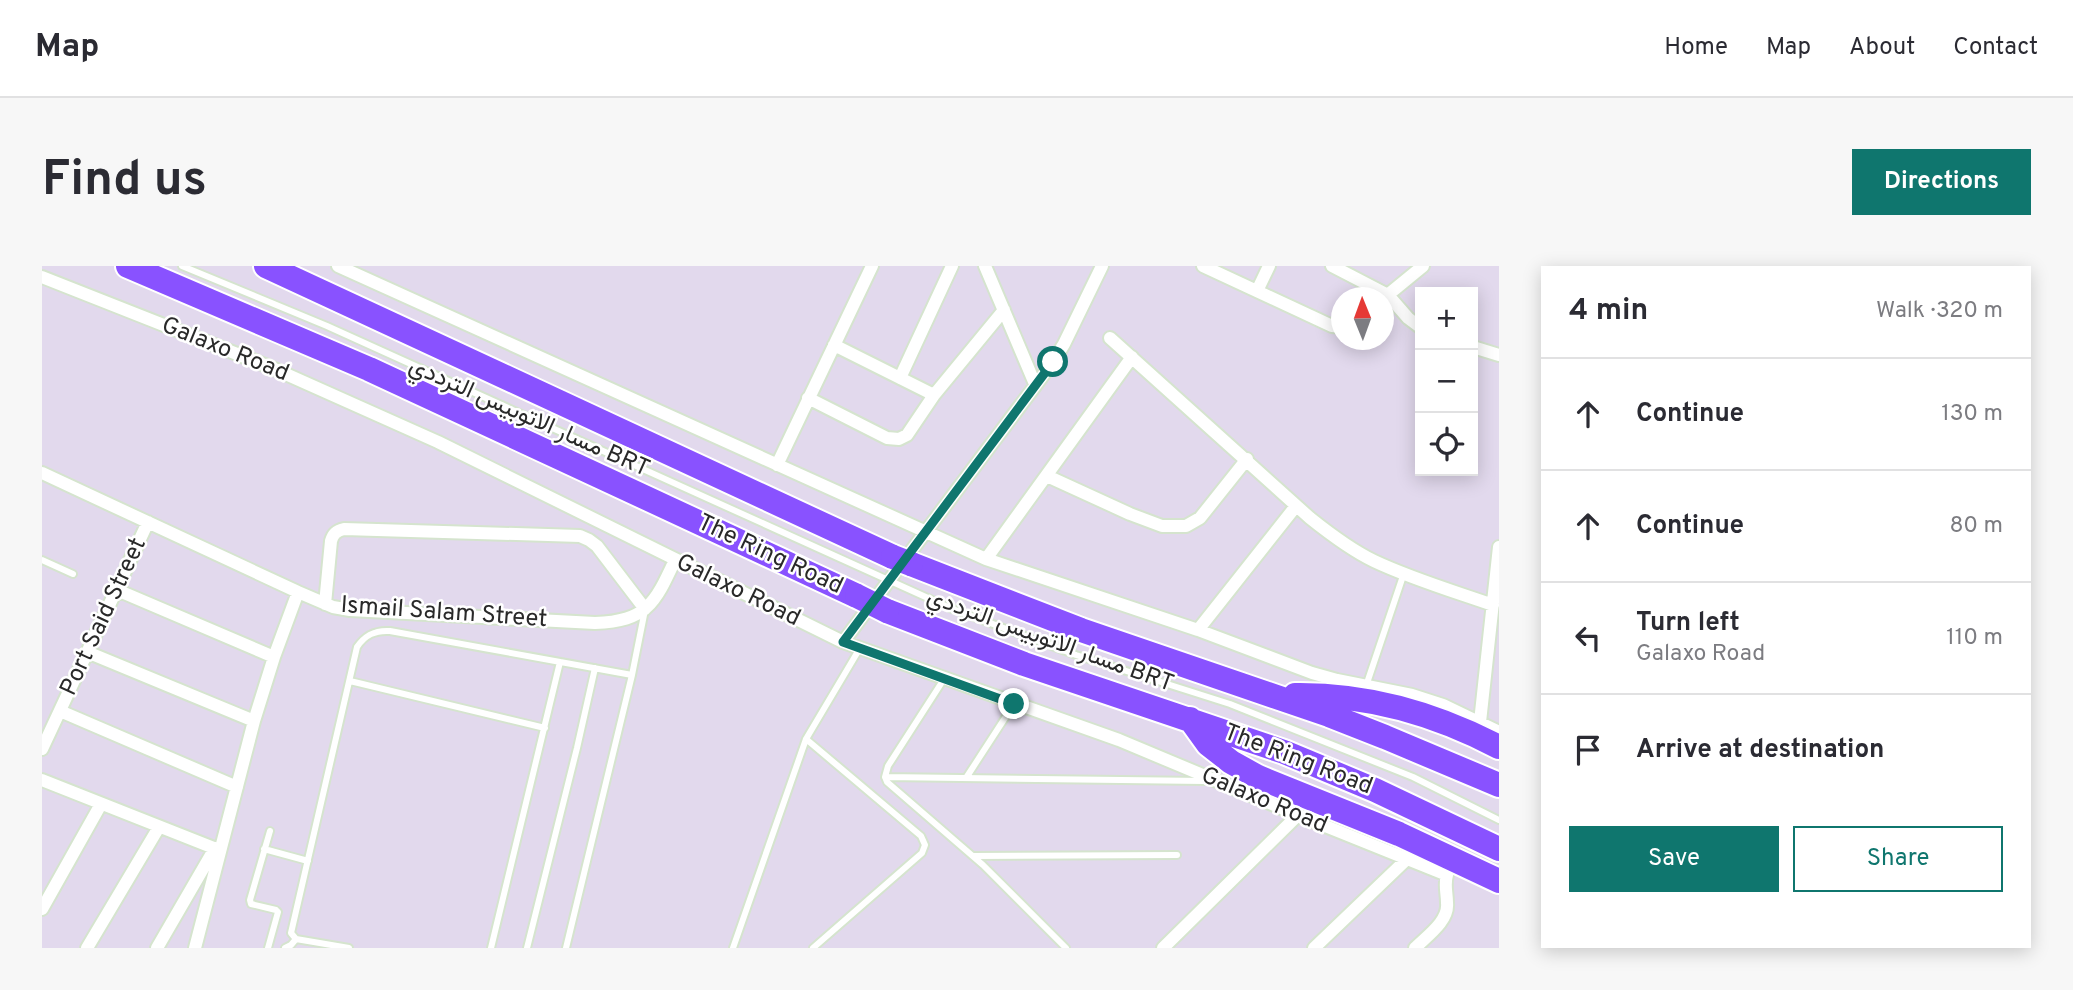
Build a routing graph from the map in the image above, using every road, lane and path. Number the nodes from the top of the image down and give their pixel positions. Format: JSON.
{"nodes":[{"id":1,"x":128,"y":266,"type":"edge"},
{"id":2,"x":182,"y":266,"type":"edge"},
{"id":3,"x":266,"y":266,"type":"edge"},
{"id":4,"x":338,"y":266,"type":"edge"},
{"id":5,"x":872,"y":266,"type":"edge"},
{"id":6,"x":952,"y":266,"type":"edge"},
{"id":7,"x":985,"y":266,"type":"edge"},
{"id":8,"x":1102,"y":266,"type":"edge"},
{"id":9,"x":1203,"y":266,"type":"edge"},
{"id":10,"x":1269,"y":266,"type":"edge"},
{"id":11,"x":1332,"y":266,"type":"edge"},
{"id":12,"x":1423,"y":266,"type":"edge"},
{"id":13,"x":42,"y":277,"type":"edge"},
{"id":14,"x":1369,"y":287,"type":"edge"},
{"id":15,"x":1394,"y":290,"type":"edge"},
{"id":16,"x":1257,"y":291,"type":"junction"},
{"id":17,"x":1394,"y":305,"type":"edge"},
{"id":18,"x":1004,"y":310,"type":"junction"},
{"id":19,"x":1415,"y":323,"type":"edge"},
{"id":20,"x":1331,"y":326,"type":"edge"},
{"id":21,"x":1110,"y":338,"type":"dead end"},
{"id":22,"x":834,"y":345,"type":"junction"},
{"id":23,"x":1478,"y":349,"type":"edge"},
{"id":24,"x":1499,"y":355,"type":"edge"},
{"id":25,"x":1132,"y":357,"type":"junction"},
{"id":26,"x":900,"y":378,"type":"junction"},
{"id":27,"x":1035,"y":384,"type":"junction"},
{"id":28,"x":934,"y":395,"type":"junction"},
{"id":29,"x":808,"y":398,"type":"junction"},
{"id":30,"x":1247,"y":459,"type":"junction"},
{"id":31,"x":777,"y":465,"type":"junction"},
{"id":32,"x":42,"y":473,"type":"edge"},
{"id":33,"x":1047,"y":476,"type":"junction"},
{"id":34,"x":1296,"y":506,"type":"junction"},
{"id":35,"x":148,"y":522,"type":"junction"},
{"id":36,"x":925,"y":531,"type":"junction"},
{"id":37,"x":1499,"y":547,"type":"edge"},
{"id":38,"x":986,"y":559,"type":"junction"},
{"id":39,"x":42,"y":560,"type":"edge"},
{"id":40,"x":675,"y":560,"type":"junction"},
{"id":41,"x":1404,"y":573,"type":"junction"},
{"id":42,"x":73,"y":574,"type":"dead end"},
{"id":43,"x":117,"y":590,"type":"junction"},
{"id":44,"x":298,"y":592,"type":"junction"},
{"id":45,"x":324,"y":604,"type":"junction"},
{"id":46,"x":1493,"y":605,"type":"junction"},
{"id":47,"x":645,"y":609,"type":"junction"},
{"id":48,"x":1198,"y":629,"type":"junction"},
{"id":49,"x":843,"y":642,"type":"junction"},
{"id":50,"x":860,"y":648,"type":"junction"},
{"id":51,"x":87,"y":652,"type":"junction"},
{"id":52,"x":274,"y":657,"type":"junction"},
{"id":53,"x":560,"y":662,"type":"junction"},
{"id":54,"x":595,"y":668,"type":"junction"},
{"id":55,"x":632,"y":675,"type":"junction"},
{"id":56,"x":944,"y":679,"type":"junction"},
{"id":57,"x":349,"y":681,"type":"junction"},
{"id":58,"x":1366,"y":686,"type":"junction"},
{"id":59,"x":1272,"y":695,"type":"junction"},
{"id":60,"x":1014,"y":704,"type":"junction"},
{"id":61,"x":60,"y":711,"type":"junction"},
{"id":62,"x":1190,"y":719,"type":"junction"},
{"id":63,"x":254,"y":721,"type":"junction"},
{"id":64,"x":1480,"y":722,"type":"junction"},
{"id":65,"x":545,"y":728,"type":"junction"},
{"id":66,"x":1499,"y":732,"type":"edge"},
{"id":67,"x":806,"y":739,"type":"junction"},
{"id":68,"x":1499,"y":747,"type":"edge"},
{"id":69,"x":42,"y":749,"type":"edge"},
{"id":70,"x":885,"y":777,"type":"junction"},
{"id":71,"x":966,"y":778,"type":"junction"},
{"id":72,"x":42,"y":780,"type":"edge"},
{"id":73,"x":1217,"y":781,"type":"junction"},
{"id":74,"x":1499,"y":785,"type":"edge"},
{"id":75,"x":237,"y":787,"type":"junction"},
{"id":76,"x":101,"y":804,"type":"junction"},
{"id":77,"x":1298,"y":815,"type":"junction"},
{"id":78,"x":1499,"y":820,"type":"edge"},
{"id":79,"x":159,"y":827,"type":"junction"},
{"id":80,"x":270,"y":831,"type":"dead end"},
{"id":81,"x":217,"y":849,"type":"junction"},
{"id":82,"x":264,"y":849,"type":"junction"},
{"id":83,"x":1499,"y":849,"type":"edge"},
{"id":84,"x":1177,"y":855,"type":"dead end"},
{"id":85,"x":974,"y":856,"type":"junction"},
{"id":86,"x":1406,"y":859,"type":"junction"},
{"id":87,"x":308,"y":861,"type":"junction"},
{"id":88,"x":1499,"y":881,"type":"edge"},
{"id":89,"x":42,"y":909,"type":"edge"},
{"id":90,"x":275,"y":924,"type":"junction"},
{"id":91,"x":292,"y":929,"type":"junction"},
{"id":92,"x":296,"y":939,"type":"junction"},
{"id":93,"x":269,"y":947,"type":"edge"},
{"id":94,"x":336,"y":947,"type":"edge"},
{"id":95,"x":87,"y":948,"type":"edge"},
{"id":96,"x":157,"y":948,"type":"edge"},
{"id":97,"x":195,"y":948,"type":"edge"},
{"id":98,"x":278,"y":948,"type":"edge"},
{"id":99,"x":285,"y":948,"type":"edge"},
{"id":100,"x":349,"y":948,"type":"edge"},
{"id":101,"x":491,"y":948,"type":"edge"},
{"id":102,"x":527,"y":948,"type":"edge"},
{"id":103,"x":566,"y":948,"type":"edge"},
{"id":104,"x":733,"y":948,"type":"edge"},
{"id":105,"x":813,"y":948,"type":"edge"},
{"id":106,"x":1066,"y":948,"type":"edge"},
{"id":107,"x":1163,"y":948,"type":"edge"},
{"id":108,"x":1314,"y":948,"type":"edge"},
{"id":109,"x":1415,"y":948,"type":"edge"}],
"edges":[{"from":1,"to":62,"type":"highway","name":"The Ring Road","bridge":true},
{"from":2,"to":78,"type":"lane","name":"مسار الاتوبيس الترددي BRT"},
{"from":3,"to":59,"type":"highway","name":"The Ring Road"},
{"from":4,"to":31,"type":"street"},
{"from":5,"to":22,"type":"street"},
{"from":6,"to":26,"type":"street"},
{"from":7,"to":18,"type":"street"},
{"from":8,"to":27,"type":"street"},
{"from":9,"to":16,"type":"street"},
{"from":10,"to":16,"type":"street"},
{"from":11,"to":14,"type":"street"},
{"from":12,"to":15,"type":"street"},
{"from":13,"to":40,"type":"street","name":"Galaxo Road"},
{"from":16,"to":20,"type":"street"},
{"from":17,"to":19,"type":"street"},
{"from":18,"to":27,"type":"street"},
{"from":18,"to":28,"type":"street"},
{"from":21,"to":25,"type":"street"},
{"from":22,"to":26,"type":"street"},
{"from":22,"to":29,"type":"street"},
{"from":23,"to":24,"type":"street"},
{"from":25,"to":30,"type":"street"},
{"from":25,"to":33,"type":"street"},
{"from":26,"to":28,"type":"street"},
{"from":27,"to":36,"type":"street"},
{"from":28,"to":29,"type":"street"},
{"from":29,"to":31,"type":"street"},
{"from":30,"to":33,"type":"street"},
{"from":30,"to":34,"type":"street"},
{"from":31,"to":36,"type":"street"},
{"from":32,"to":35,"type":"street","name":"Ismail Salam Street"},
{"from":33,"to":38,"type":"street"},
{"from":34,"to":41,"type":"street"},
{"from":34,"to":48,"type":"street"},
{"from":35,"to":43,"type":"street","name":"Port Said Street"},
{"from":35,"to":44,"type":"street","name":"Ismail Salam Street"},
{"from":36,"to":38,"type":"street"},
{"from":36,"to":49,"type":"street"},
{"from":37,"to":46,"type":"street"},
{"from":38,"to":48,"type":"street"},
{"from":39,"to":42,"type":"lane"},
{"from":40,"to":47,"type":"street"},
{"from":40,"to":49,"type":"street","name":"Galaxo Road"},
{"from":41,"to":46,"type":"street"},
{"from":41,"to":58,"type":"lane"},
{"from":43,"to":51,"type":"street","name":"Port Said Street"},
{"from":43,"to":52,"type":"street"},
{"from":44,"to":45,"type":"street","name":"Ismail Salam Street"},
{"from":44,"to":52,"type":"street"},
{"from":45,"to":47,"type":"street","name":"Ismail Salam Street"},
{"from":45,"to":47,"type":"street"},
{"from":46,"to":64,"type":"street"},
{"from":47,"to":55,"type":"lane"},
{"from":48,"to":58,"type":"street"},
{"from":49,"to":50,"type":"street","name":"Galaxo Road"},
{"from":50,"to":56,"type":"street","name":"Galaxo Road"},
{"from":50,"to":67,"type":"lane"},
{"from":51,"to":61,"type":"street","name":"Port Said Street"},
{"from":51,"to":63,"type":"street"},
{"from":52,"to":63,"type":"street"},
{"from":53,"to":54,"type":"lane"},
{"from":53,"to":57,"type":"lane"},
{"from":53,"to":65,"type":"lane"},
{"from":54,"to":55,"type":"lane"},
{"from":54,"to":102,"type":"lane"},
{"from":55,"to":103,"type":"lane"},
{"from":56,"to":60,"type":"street","name":"Galaxo Road"},
{"from":56,"to":70,"type":"lane"},
{"from":57,"to":65,"type":"lane"},
{"from":57,"to":87,"type":"lane"},
{"from":58,"to":64,"type":"street"},
{"from":59,"to":68,"type":"highway"},
{"from":59,"to":74,"type":"highway","name":"The Ring Road"},
{"from":60,"to":71,"type":"lane"},
{"from":60,"to":73,"type":"street","name":"Galaxo Road"},
{"from":61,"to":69,"type":"street","name":"Port Said Street"},
{"from":61,"to":75,"type":"street"},
{"from":62,"to":83,"type":"highway","name":"The Ring Road"},
{"from":62,"to":88,"type":"highway"},
{"from":63,"to":75,"type":"street"},
{"from":64,"to":66,"type":"street"},
{"from":65,"to":101,"type":"lane"},
{"from":67,"to":104,"type":"lane"},
{"from":67,"to":105,"type":"lane"},
{"from":70,"to":71,"type":"lane"},
{"from":70,"to":85,"type":"lane"},
{"from":71,"to":73,"type":"lane"},
{"from":72,"to":76,"type":"street"},
{"from":73,"to":77,"type":"street","name":"Galaxo Road"},
{"from":75,"to":81,"type":"street"},
{"from":76,"to":79,"type":"street"},
{"from":76,"to":89,"type":"street"},
{"from":77,"to":86,"type":"street","name":"Galaxo Road"},
{"from":77,"to":107,"type":"street"},
{"from":79,"to":81,"type":"street"},
{"from":79,"to":95,"type":"street"},
{"from":80,"to":82,"type":"lane"},
{"from":81,"to":96,"type":"street"},
{"from":81,"to":97,"type":"street"},
{"from":82,"to":87,"type":"lane"},
{"from":82,"to":90,"type":"lane"},
{"from":84,"to":85,"type":"lane"},
{"from":85,"to":106,"type":"lane"},
{"from":86,"to":108,"type":"street"},
{"from":86,"to":109,"type":"street","name":"Galaxo Road"},
{"from":87,"to":91,"type":"lane"},
{"from":90,"to":91,"type":"lane"},
{"from":90,"to":93,"type":"lane"},
{"from":91,"to":92,"type":"lane"},
{"from":92,"to":94,"type":"lane"},
{"from":92,"to":99,"type":"lane"},
{"from":93,"to":98,"type":"lane"},
{"from":94,"to":100,"type":"lane"}]}
